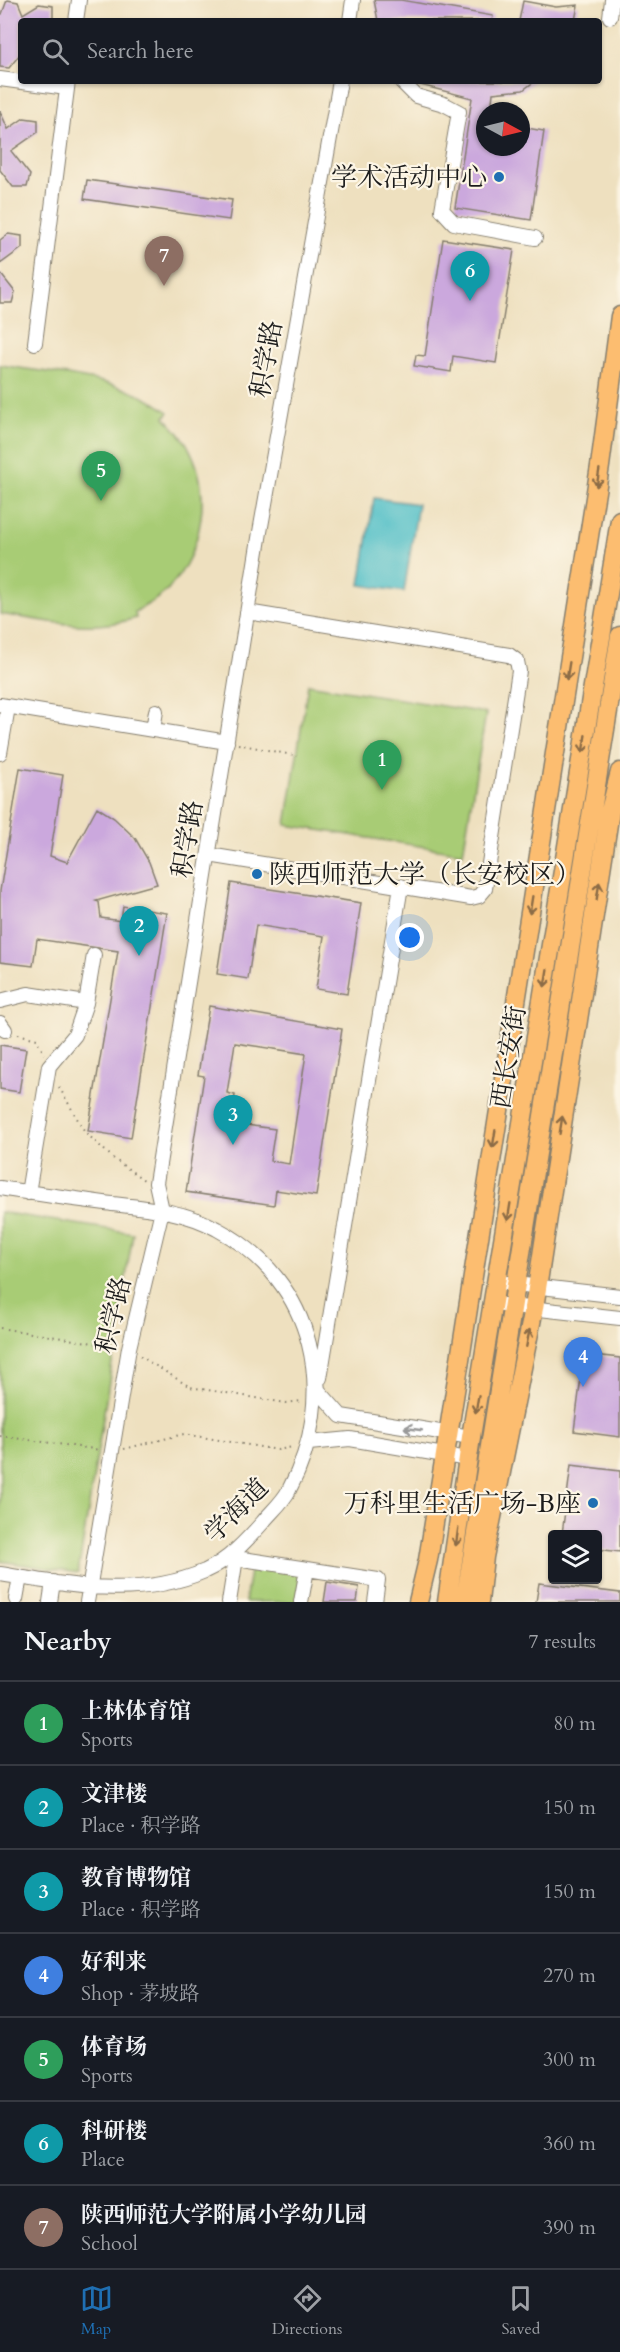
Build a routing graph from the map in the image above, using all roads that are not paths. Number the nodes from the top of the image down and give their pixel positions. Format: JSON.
{"nodes":[{"id":1,"x":79,"y":0,"type":"edge"},
{"id":2,"x":353,"y":0,"type":"edge"},
{"id":3,"x":362,"y":0,"type":"edge"},
{"id":4,"x":612,"y":0,"type":"edge"},
{"id":5,"x":610,"y":17,"type":"dead end"},
{"id":6,"x":76,"y":18,"type":"edge"},
{"id":7,"x":350,"y":18,"type":"edge"},
{"id":8,"x":360,"y":18,"type":"edge"},
{"id":9,"x":0,"y":80,"type":"edge"},
{"id":10,"x":18,"y":81,"type":"edge"},
{"id":11,"x":68,"y":84,"type":"edge"},
{"id":12,"x":339,"y":84,"type":"edge"},
{"id":13,"x":404,"y":84,"type":"edge"},
{"id":14,"x":535,"y":238,"type":"dead end"},
{"id":15,"x":620,"y":316,"type":"edge"},
{"id":16,"x":34,"y":344,"type":"dead end"},
{"id":17,"x":620,"y":520,"type":"edge"},
{"id":18,"x":247,"y":612,"type":"junction"},
{"id":19,"x":620,"y":636,"type":"edge"},
{"id":20,"x":4,"y":706,"type":"edge"},
{"id":21,"x":156,"y":711,"type":"dead end"},
{"id":22,"x":153,"y":730,"type":"junction"},
{"id":23,"x":227,"y":742,"type":"junction"},
{"id":24,"x":0,"y":753,"type":"edge"},
{"id":25,"x":620,"y":772,"type":"edge"},
{"id":26,"x":608,"y":810,"type":"edge"},
{"id":27,"x":209,"y":855,"type":"junction"},
{"id":28,"x":401,"y":886,"type":"junction"},
{"id":29,"x":94,"y":955,"type":"dead end"},
{"id":30,"x":0,"y":1001,"type":"edge"},
{"id":31,"x":86,"y":1003,"type":"junction"},
{"id":32,"x":0,"y":1188,"type":"edge"},
{"id":33,"x":28,"y":1193,"type":"junction"},
{"id":34,"x":162,"y":1210,"type":"junction"},
{"id":35,"x":507,"y":1283,"type":"junction"},
{"id":36,"x":536,"y":1287,"type":"junction"},
{"id":37,"x":580,"y":1292,"type":"junction"},
{"id":38,"x":620,"y":1296,"type":"edge"},
{"id":39,"x":503,"y":1305,"type":"junction"},
{"id":40,"x":534,"y":1308,"type":"junction"},
{"id":41,"x":578,"y":1313,"type":"junction"},
{"id":42,"x":620,"y":1318,"type":"edge"},
{"id":43,"x":317,"y":1394,"type":"junction"},
{"id":44,"x":448,"y":1434,"type":"junction"},
{"id":45,"x":471,"y":1437,"type":"junction"},
{"id":46,"x":309,"y":1443,"type":"junction"},
{"id":47,"x":445,"y":1455,"type":"junction"},
{"id":48,"x":468,"y":1459,"type":"junction"},
{"id":49,"x":235,"y":1556,"type":"junction"},
{"id":50,"x":307,"y":1569,"type":"junction"},
{"id":51,"x":0,"y":1574,"type":"edge"},
{"id":52,"x":20,"y":1577,"type":"junction"},
{"id":53,"x":53,"y":1582,"type":"junction"},
{"id":54,"x":88,"y":1595,"type":"edge"},
{"id":55,"x":16,"y":1599,"type":"dead end"},
{"id":56,"x":50,"y":1602,"type":"edge"},
{"id":57,"x":229,"y":1602,"type":"edge"},
{"id":58,"x":302,"y":1602,"type":"edge"},
{"id":59,"x":375,"y":1602,"type":"edge"},
{"id":60,"x":418,"y":1602,"type":"edge"},
{"id":61,"x":447,"y":1602,"type":"edge"},
{"id":62,"x":465,"y":1602,"type":"edge"},
{"id":63,"x":479,"y":1602,"type":"edge"}],
"edges":[{"from":1,"to":6,"type":"street"},
{"from":2,"to":7,"type":"street"},
{"from":3,"to":8,"type":"street"},
{"from":4,"to":5,"type":"street"},
{"from":9,"to":10,"type":"street"},
{"from":11,"to":16,"type":"street"},
{"from":12,"to":18,"type":"street","name":"积学路"},
{"from":13,"to":14,"type":"street"},
{"from":15,"to":44,"type":"main road","one_way":true},
{"from":17,"to":35,"type":"main road","name":"西长安街","one_way":true},
{"from":18,"to":23,"type":"street","name":"积学路"},
{"from":18,"to":28,"type":"street"},
{"from":19,"to":26,"type":"main road","name":"西长安街"},
{"from":20,"to":22,"type":"street"},
{"from":20,"to":24,"type":"street"},
{"from":21,"to":22,"type":"street"},
{"from":22,"to":23,"type":"street"},
{"from":23,"to":27,"type":"street","name":"积学路"},
{"from":25,"to":26,"type":"main road"},
{"from":26,"to":35,"type":"main road","name":"西长安街"},
{"from":36,"to":26,"type":"main road","one_way":true},
{"from":27,"to":28,"type":"street"},
{"from":27,"to":34,"type":"street","name":"积学路"},
{"from":28,"to":43,"type":"street"},
{"from":29,"to":31,"type":"street"},
{"from":30,"to":31,"type":"street"},
{"from":31,"to":33,"type":"street"},
{"from":32,"to":33,"type":"street"},
{"from":33,"to":34,"type":"street"},
{"from":34,"to":43,"type":"street"},
{"from":34,"to":54,"type":"street","name":"积学路"},
{"from":35,"to":36,"type":"street"},
{"from":35,"to":39,"type":"main road","name":"西长安街"},
{"from":36,"to":37,"type":"street"},
{"from":36,"to":40,"type":"main road"},
{"from":37,"to":38,"type":"street"},
{"from":37,"to":41,"type":"street"},
{"from":39,"to":40,"type":"street"},
{"from":39,"to":45,"type":"main road","name":"西长安街","one_way":true},
{"from":39,"to":62,"type":"main road","name":"西长安街"},
{"from":40,"to":41,"type":"street"},
{"from":63,"to":40,"type":"main road","one_way":true},
{"from":41,"to":42,"type":"street"},
{"from":44,"to":43,"type":"street","one_way":true},
{"from":43,"to":46,"type":"street","name":"学海道"},
{"from":44,"to":45,"type":"street"},
{"from":44,"to":47,"type":"main road"},
{"from":45,"to":48,"type":"main road","name":"西长安街"},
{"from":46,"to":47,"type":"street"},
{"from":46,"to":49,"type":"street","name":"学海道"},
{"from":47,"to":48,"type":"street"},
{"from":47,"to":60,"type":"main road"},
{"from":48,"to":61,"type":"main road","name":"西长安街","one_way":true},
{"from":49,"to":50,"type":"street"},
{"from":49,"to":54,"type":"street","name":"学海道"},
{"from":49,"to":57,"type":"street"},
{"from":50,"to":58,"type":"street"},
{"from":50,"to":59,"type":"street"},
{"from":51,"to":52,"type":"street","name":"学海道"},
{"from":52,"to":53,"type":"street","name":"学海道"},
{"from":52,"to":55,"type":"street"},
{"from":53,"to":54,"type":"street","name":"学海道"},
{"from":53,"to":56,"type":"street"}]}
